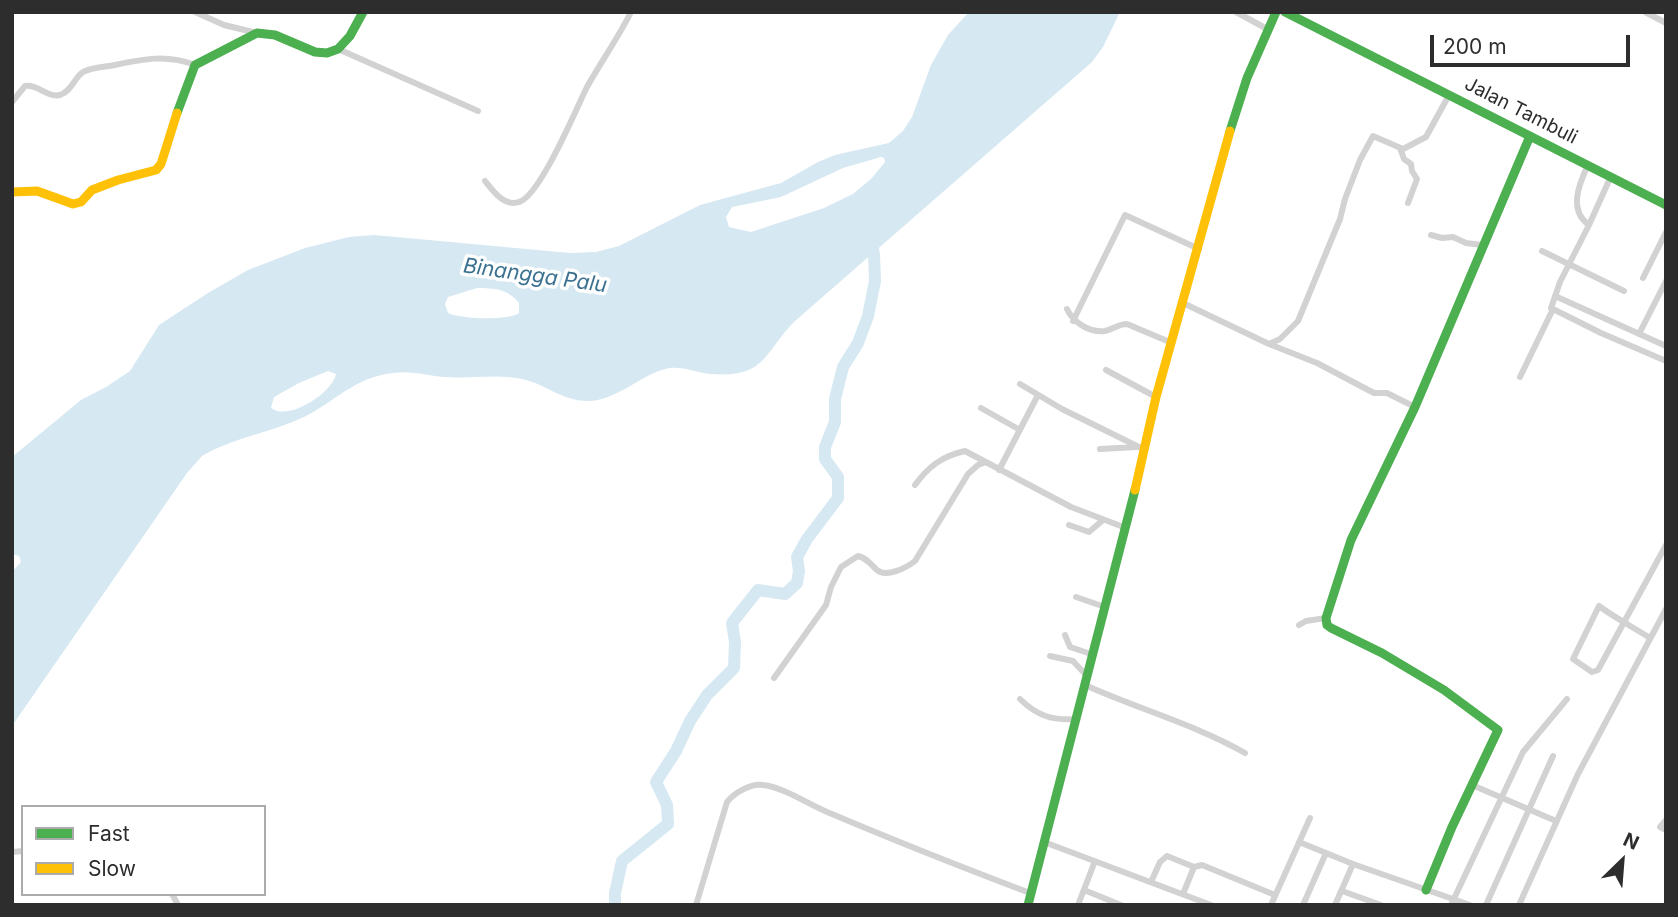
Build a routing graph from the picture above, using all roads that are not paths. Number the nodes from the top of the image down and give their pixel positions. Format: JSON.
{"nodes":[{"id":1,"x":195,"y":12,"type":"edge"},
{"id":2,"x":363,"y":12,"type":"edge"},
{"id":3,"x":631,"y":12,"type":"edge"},
{"id":4,"x":1237,"y":12,"type":"edge"},
{"id":5,"x":1276,"y":12,"type":"edge"},
{"id":6,"x":1285,"y":12,"type":"edge"},
{"id":7,"x":1645,"y":12,"type":"edge"},
{"id":8,"x":1666,"y":23,"type":"edge"},
{"id":9,"x":1269,"y":30,"type":"junction"},
{"id":10,"x":257,"y":33,"type":"junction"},
{"id":11,"x":338,"y":49,"type":"junction"},
{"id":12,"x":195,"y":65,"type":"junction"},
{"id":13,"x":1449,"y":95,"type":"junction"},
{"id":14,"x":12,"y":102,"type":"edge"},
{"id":15,"x":478,"y":111,"type":"dead end"},
{"id":16,"x":1530,"y":136,"type":"junction"},
{"id":17,"x":1400,"y":148,"type":"junction"},
{"id":18,"x":1588,"y":164,"type":"junction"},
{"id":19,"x":1611,"y":176,"type":"junction"},
{"id":20,"x":485,"y":181,"type":"dead end"},
{"id":21,"x":12,"y":192,"type":"edge"},
{"id":22,"x":1408,"y":203,"type":"dead end"},
{"id":23,"x":1666,"y":205,"type":"edge"},
{"id":24,"x":1590,"y":225,"type":"junction"},
{"id":25,"x":1666,"y":232,"type":"edge"},
{"id":26,"x":1431,"y":234,"type":"dead end"},
{"id":27,"x":1482,"y":245,"type":"junction"},
{"id":28,"x":1199,"y":249,"type":"junction"},
{"id":29,"x":1542,"y":251,"type":"dead end"},
{"id":30,"x":1569,"y":264,"type":"junction"},
{"id":31,"x":1643,"y":278,"type":"dead end"},
{"id":32,"x":1666,"y":281,"type":"edge"},
{"id":33,"x":1624,"y":292,"type":"dead end"},
{"id":34,"x":1555,"y":296,"type":"junction"},
{"id":35,"x":1183,"y":303,"type":"junction"},
{"id":36,"x":1067,"y":309,"type":"dead end"},
{"id":37,"x":1553,"y":309,"type":"junction"},
{"id":38,"x":1073,"y":321,"type":"junction"},
{"id":39,"x":1639,"y":334,"type":"junction"},
{"id":40,"x":1172,"y":343,"type":"junction"},
{"id":41,"x":1269,"y":344,"type":"junction"},
{"id":42,"x":1666,"y":346,"type":"edge"},
{"id":43,"x":1666,"y":360,"type":"edge"},
{"id":44,"x":1106,"y":370,"type":"dead end"},
{"id":45,"x":1520,"y":377,"type":"dead end"},
{"id":46,"x":1020,"y":384,"type":"dead end"},
{"id":47,"x":1038,"y":395,"type":"junction"},
{"id":48,"x":1156,"y":397,"type":"junction"},
{"id":49,"x":1415,"y":407,"type":"junction"},
{"id":50,"x":981,"y":408,"type":"dead end"},
{"id":51,"x":1020,"y":430,"type":"junction"},
{"id":52,"x":1142,"y":448,"type":"junction"},
{"id":53,"x":1100,"y":449,"type":"dead end"},
{"id":54,"x":986,"y":462,"type":"junction"},
{"id":55,"x":999,"y":470,"type":"junction"},
{"id":56,"x":915,"y":485,"type":"dead end"},
{"id":57,"x":1103,"y":520,"type":"junction"},
{"id":58,"x":1069,"y":525,"type":"dead end"},
{"id":59,"x":1126,"y":528,"type":"junction"},
{"id":60,"x":1666,"y":545,"type":"edge"},
{"id":61,"x":1076,"y":597,"type":"dead end"},
{"id":62,"x":1105,"y":607,"type":"junction"},
{"id":63,"x":1666,"y":609,"type":"edge"},
{"id":64,"x":1326,"y":618,"type":"junction"},
{"id":65,"x":1625,"y":622,"type":"junction"},
{"id":66,"x":1299,"y":625,"type":"dead end"},
{"id":67,"x":1065,"y":635,"type":"dead end"},
{"id":68,"x":1650,"y":638,"type":"junction"},
{"id":69,"x":1091,"y":654,"type":"junction"},
{"id":70,"x":1049,"y":656,"type":"dead end"},
{"id":71,"x":774,"y":678,"type":"dead end"},
{"id":72,"x":1085,"y":680,"type":"junction"},
{"id":73,"x":1020,"y":699,"type":"dead end"},
{"id":74,"x":1567,"y":699,"type":"dead end"},
{"id":75,"x":1076,"y":719,"type":"junction"},
{"id":76,"x":1245,"y":753,"type":"dead end"},
{"id":77,"x":1553,"y":756,"type":"dead end"},
{"id":78,"x":1472,"y":785,"type":"junction"},
{"id":79,"x":1501,"y":797,"type":"junction"},
{"id":80,"x":1528,"y":809,"type":"junction"},
{"id":81,"x":1310,"y":818,"type":"dead end"},
{"id":82,"x":1666,"y":820,"type":"edge"},
{"id":83,"x":1556,"y":821,"type":"junction"},
{"id":84,"x":1666,"y":830,"type":"edge"},
{"id":85,"x":1044,"y":842,"type":"junction"},
{"id":86,"x":1299,"y":842,"type":"junction"},
{"id":87,"x":1326,"y":853,"type":"junction"},
{"id":88,"x":1095,"y":861,"type":"junction"},
{"id":89,"x":1353,"y":864,"type":"junction"},
{"id":90,"x":1194,"y":867,"type":"junction"},
{"id":91,"x":1151,"y":882,"type":"junction"},
{"id":92,"x":1084,"y":890,"type":"junction"},
{"id":93,"x":1426,"y":890,"type":"junction"},
{"id":94,"x":1342,"y":891,"type":"junction"},
{"id":95,"x":1030,"y":894,"type":"junction"},
{"id":96,"x":1183,"y":894,"type":"junction"},
{"id":97,"x":1275,"y":895,"type":"junction"},
{"id":98,"x":1190,"y":901,"type":"edge"},
{"id":99,"x":1452,"y":902,"type":"edge"},
{"id":100,"x":696,"y":905,"type":"edge"},
{"id":101,"x":1028,"y":905,"type":"edge"},
{"id":102,"x":1079,"y":905,"type":"edge"},
{"id":103,"x":1121,"y":905,"type":"edge"},
{"id":104,"x":1211,"y":905,"type":"edge"},
{"id":105,"x":1271,"y":905,"type":"edge"},
{"id":106,"x":1303,"y":905,"type":"edge"},
{"id":107,"x":1335,"y":905,"type":"edge"},
{"id":108,"x":1381,"y":905,"type":"edge"},
{"id":109,"x":1470,"y":905,"type":"edge"},
{"id":110,"x":1486,"y":905,"type":"edge"},
{"id":111,"x":1519,"y":905,"type":"edge"}],
"edges":[{"from":1,"to":10,"type":"street"},
{"from":2,"to":11,"type":"street"},
{"from":3,"to":20,"type":"street"},
{"from":4,"to":9,"type":"street"},
{"from":5,"to":9,"type":"street"},
{"from":6,"to":13,"type":"street","name":"Jalan Tambuli"},
{"from":7,"to":8,"type":"street"},
{"from":9,"to":28,"type":"street"},
{"from":10,"to":11,"type":"street"},
{"from":10,"to":12,"type":"street"},
{"from":11,"to":15,"type":"street"},
{"from":12,"to":14,"type":"street"},
{"from":12,"to":21,"type":"street"},
{"from":13,"to":16,"type":"street","name":"Jalan Tambuli"},
{"from":13,"to":17,"type":"street"},
{"from":16,"to":18,"type":"street","name":"Jalan Tambuli"},
{"from":16,"to":27,"type":"street"},
{"from":17,"to":22,"type":"street"},
{"from":17,"to":41,"type":"street"},
{"from":18,"to":19,"type":"street","name":"Jalan Tambuli"},
{"from":18,"to":24,"type":"street"},
{"from":19,"to":23,"type":"street","name":"Jalan Tambuli"},
{"from":19,"to":24,"type":"street"},
{"from":24,"to":30,"type":"street"},
{"from":25,"to":31,"type":"street"},
{"from":26,"to":27,"type":"street"},
{"from":27,"to":49,"type":"street"},
{"from":28,"to":35,"type":"street"},
{"from":28,"to":38,"type":"street"},
{"from":29,"to":30,"type":"street"},
{"from":30,"to":33,"type":"street"},
{"from":30,"to":34,"type":"street"},
{"from":32,"to":39,"type":"street"},
{"from":34,"to":37,"type":"street"},
{"from":34,"to":39,"type":"street"},
{"from":35,"to":40,"type":"street"},
{"from":35,"to":41,"type":"street"},
{"from":36,"to":38,"type":"street"},
{"from":37,"to":43,"type":"street"},
{"from":37,"to":45,"type":"street"},
{"from":38,"to":40,"type":"street"},
{"from":39,"to":42,"type":"street"},
{"from":40,"to":48,"type":"street"},
{"from":41,"to":49,"type":"street"},
{"from":44,"to":48,"type":"street"},
{"from":46,"to":47,"type":"street"},
{"from":47,"to":51,"type":"street"},
{"from":47,"to":52,"type":"street"},
{"from":48,"to":52,"type":"street"},
{"from":49,"to":64,"type":"street"},
{"from":50,"to":51,"type":"street"},
{"from":51,"to":55,"type":"street"},
{"from":52,"to":53,"type":"street"},
{"from":52,"to":59,"type":"street"},
{"from":54,"to":55,"type":"street"},
{"from":54,"to":56,"type":"street"},
{"from":54,"to":71,"type":"street"},
{"from":55,"to":57,"type":"street"},
{"from":57,"to":58,"type":"street"},
{"from":57,"to":59,"type":"street"},
{"from":59,"to":62,"type":"street"},
{"from":60,"to":65,"type":"street"},
{"from":61,"to":62,"type":"street"},
{"from":62,"to":69,"type":"street"},
{"from":63,"to":68,"type":"street"},
{"from":64,"to":66,"type":"street"},
{"from":64,"to":78,"type":"street"},
{"from":65,"to":65,"type":"street"},
{"from":65,"to":68,"type":"street"},
{"from":67,"to":69,"type":"street"},
{"from":68,"to":83,"type":"street"},
{"from":69,"to":72,"type":"street"},
{"from":70,"to":72,"type":"street"},
{"from":72,"to":75,"type":"street"},
{"from":72,"to":76,"type":"street"},
{"from":73,"to":75,"type":"street"},
{"from":74,"to":79,"type":"street"},
{"from":75,"to":85,"type":"street"},
{"from":77,"to":80,"type":"street"},
{"from":78,"to":79,"type":"street"},
{"from":78,"to":93,"type":"street"},
{"from":79,"to":80,"type":"street"},
{"from":79,"to":99,"type":"street"},
{"from":80,"to":83,"type":"street"},
{"from":80,"to":110,"type":"street"},
{"from":81,"to":86,"type":"street"},
{"from":82,"to":84,"type":"street"},
{"from":83,"to":111,"type":"street"},
{"from":85,"to":88,"type":"street"},
{"from":85,"to":95,"type":"street"},
{"from":86,"to":87,"type":"street"},
{"from":86,"to":97,"type":"street"},
{"from":87,"to":89,"type":"street"},
{"from":87,"to":106,"type":"street"},
{"from":88,"to":91,"type":"street"},
{"from":88,"to":92,"type":"street"},
{"from":89,"to":93,"type":"street"},
{"from":89,"to":94,"type":"street"},
{"from":90,"to":91,"type":"street"},
{"from":90,"to":96,"type":"street"},
{"from":90,"to":97,"type":"street"},
{"from":91,"to":96,"type":"street"},
{"from":92,"to":102,"type":"street"},
{"from":92,"to":103,"type":"street"},
{"from":93,"to":99,"type":"street"},
{"from":94,"to":107,"type":"street"},
{"from":94,"to":108,"type":"street"},
{"from":95,"to":100,"type":"street"},
{"from":95,"to":101,"type":"street"},
{"from":96,"to":98,"type":"street"},
{"from":97,"to":105,"type":"street"},
{"from":98,"to":104,"type":"street"},
{"from":99,"to":109,"type":"street"}]}
